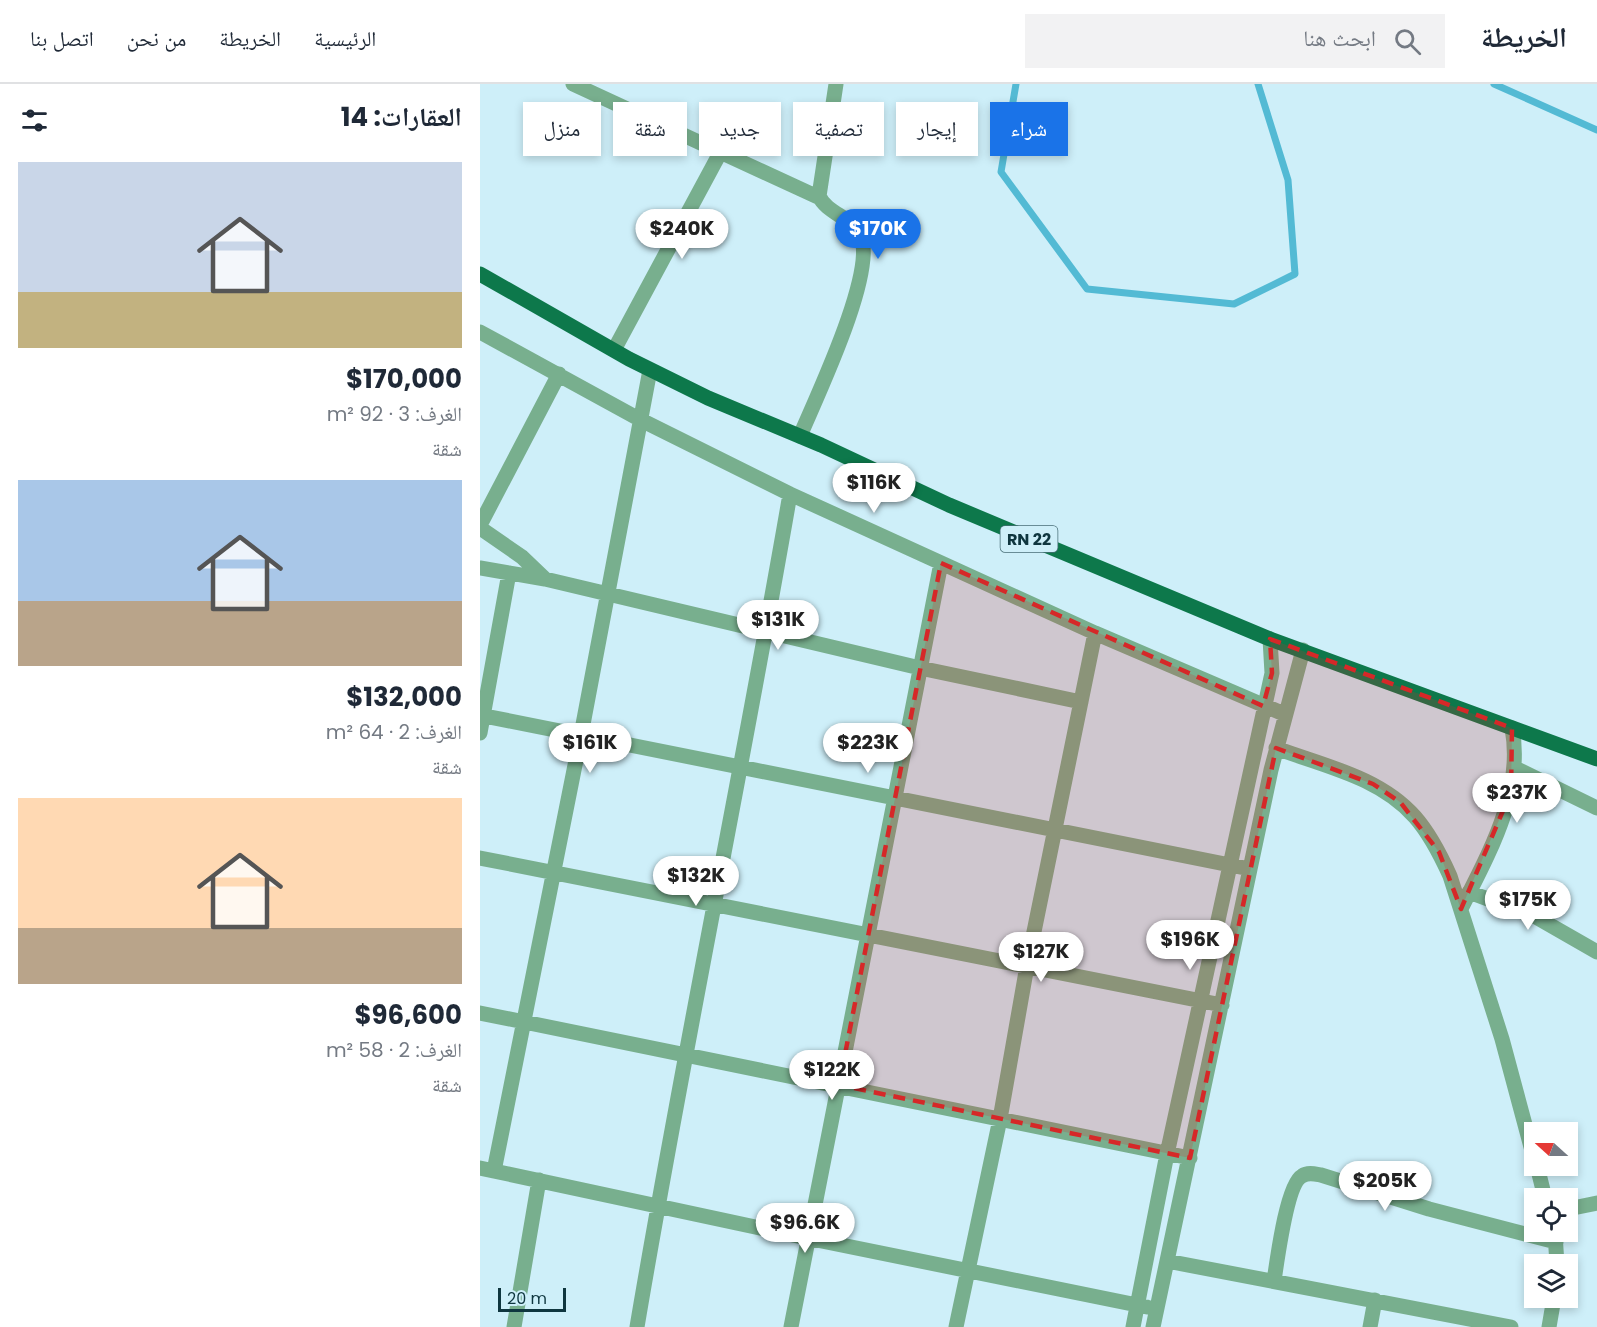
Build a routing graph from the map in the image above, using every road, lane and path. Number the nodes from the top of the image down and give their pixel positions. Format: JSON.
{"nodes":[{"id":1,"x":573,"y":84,"type":"edge"},
{"id":2,"x":836,"y":84,"type":"edge"},
{"id":3,"x":699,"y":143,"type":"edge"},
{"id":4,"x":718,"y":156,"type":"edge"},
{"id":5,"x":727,"y":156,"type":"edge"},
{"id":6,"x":820,"y":198,"type":"junction"},
{"id":7,"x":480,"y":274,"type":"edge"},
{"id":8,"x":480,"y":332,"type":"edge"},
{"id":9,"x":614,"y":350,"type":"junction"},
{"id":10,"x":650,"y":370,"type":"junction"},
{"id":11,"x":559,"y":374,"type":"junction"},
{"id":12,"x":639,"y":419,"type":"junction"},
{"id":13,"x":800,"y":436,"type":"junction"},
{"id":14,"x":790,"y":494,"type":"junction"},
{"id":15,"x":480,"y":526,"type":"edge"},
{"id":16,"x":942,"y":563,"type":"junction"},
{"id":17,"x":480,"y":568,"type":"edge"},
{"id":18,"x":509,"y":573,"type":"junction"},
{"id":19,"x":545,"y":579,"type":"junction"},
{"id":20,"x":606,"y":594,"type":"junction"},
{"id":21,"x":766,"y":632,"type":"junction"},
{"id":22,"x":1095,"y":633,"type":"junction"},
{"id":23,"x":1270,"y":639,"type":"junction"},
{"id":24,"x":1303,"y":650,"type":"junction"},
{"id":25,"x":920,"y":668,"type":"junction"},
{"id":26,"x":1082,"y":702,"type":"junction"},
{"id":27,"x":1263,"y":706,"type":"junction"},
{"id":28,"x":1284,"y":714,"type":"junction"},
{"id":29,"x":482,"y":715,"type":"edge"},
{"id":30,"x":1512,"y":728,"type":"junction"},
{"id":31,"x":480,"y":733,"type":"edge"},
{"id":32,"x":581,"y":735,"type":"junction"},
{"id":33,"x":1276,"y":748,"type":"junction"},
{"id":34,"x":1597,"y":759,"type":"edge"},
{"id":35,"x":740,"y":766,"type":"junction"},
{"id":36,"x":1515,"y":768,"type":"junction"},
{"id":37,"x":895,"y":797,"type":"junction"},
{"id":38,"x":1597,"y":808,"type":"edge"},
{"id":39,"x":1056,"y":830,"type":"junction"},
{"id":40,"x":480,"y":858,"type":"edge"},
{"id":41,"x":1229,"y":866,"type":"junction"},
{"id":42,"x":1250,"y":869,"type":"junction"},
{"id":43,"x":553,"y":872,"type":"junction"},
{"id":44,"x":1469,"y":892,"type":"junction"},
{"id":45,"x":714,"y":904,"type":"junction"},
{"id":46,"x":1461,"y":909,"type":"junction"},
{"id":47,"x":868,"y":934,"type":"junction"},
{"id":48,"x":1597,"y":952,"type":"edge"},
{"id":49,"x":1027,"y":966,"type":"junction"},
{"id":50,"x":1201,"y":1001,"type":"junction"},
{"id":51,"x":1222,"y":1005,"type":"junction"},
{"id":52,"x":480,"y":1013,"type":"edge"},
{"id":53,"x":523,"y":1021,"type":"junction"},
{"id":54,"x":685,"y":1054,"type":"junction"},
{"id":55,"x":839,"y":1085,"type":"junction"},
{"id":56,"x":1000,"y":1119,"type":"junction"},
{"id":57,"x":1524,"y":1122,"type":"edge"},
{"id":58,"x":1167,"y":1154,"type":"junction"},
{"id":59,"x":1190,"y":1158,"type":"junction"},
{"id":60,"x":487,"y":1169,"type":"edge"},
{"id":61,"x":539,"y":1180,"type":"junction"},
{"id":62,"x":1597,"y":1203,"type":"edge"},
{"id":63,"x":658,"y":1205,"type":"junction"},
{"id":64,"x":1578,"y":1207,"type":"edge"},
{"id":65,"x":1524,"y":1230,"type":"edge"},
{"id":66,"x":807,"y":1238,"type":"junction"},
{"id":67,"x":1167,"y":1261,"type":"junction"},
{"id":68,"x":967,"y":1270,"type":"junction"},
{"id":69,"x":1274,"y":1281,"type":"junction"},
{"id":70,"x":1375,"y":1300,"type":"junction"},
{"id":71,"x":1137,"y":1305,"type":"junction"},
{"id":72,"x":1552,"y":1308,"type":"edge"},
{"id":73,"x":1157,"y":1309,"type":"junction"},
{"id":74,"x":514,"y":1327,"type":"edge"},
{"id":75,"x":637,"y":1327,"type":"edge"},
{"id":76,"x":791,"y":1327,"type":"edge"},
{"id":77,"x":956,"y":1327,"type":"edge"},
{"id":78,"x":1132,"y":1327,"type":"edge"},
{"id":79,"x":1153,"y":1327,"type":"edge"},
{"id":80,"x":1370,"y":1327,"type":"edge"},
{"id":81,"x":1511,"y":1327,"type":"edge"},
{"id":82,"x":1549,"y":1327,"type":"edge"}],
"edges":[{"from":1,"to":3,"type":"street"},
{"from":2,"to":6,"type":"street"},
{"from":4,"to":9,"type":"street"},
{"from":5,"to":6,"type":"street"},
{"from":6,"to":13,"type":"street"},
{"from":7,"to":9,"type":"main road","number":"RN 22"},
{"from":8,"to":11,"type":"street"},
{"from":9,"to":10,"type":"main road","number":"RN 22"},
{"from":10,"to":12,"type":"street"},
{"from":10,"to":13,"type":"main road","number":"RN 22"},
{"from":11,"to":12,"type":"street"},
{"from":11,"to":15,"type":"street"},
{"from":12,"to":14,"type":"street"},
{"from":12,"to":20,"type":"street"},
{"from":13,"to":23,"type":"main road","number":"RN 22"},
{"from":14,"to":16,"type":"street"},
{"from":14,"to":21,"type":"street"},
{"from":15,"to":19,"type":"street"},
{"from":16,"to":22,"type":"street"},
{"from":16,"to":25,"type":"street"},
{"from":17,"to":18,"type":"street"},
{"from":18,"to":19,"type":"street"},
{"from":18,"to":29,"type":"street"},
{"from":19,"to":20,"type":"street"},
{"from":20,"to":21,"type":"street"},
{"from":20,"to":32,"type":"street"},
{"from":21,"to":25,"type":"street"},
{"from":21,"to":35,"type":"street"},
{"from":22,"to":26,"type":"street"},
{"from":22,"to":27,"type":"street"},
{"from":23,"to":24,"type":"main road","number":"RN 22"},
{"from":23,"to":27,"type":"street"},
{"from":24,"to":28,"type":"street"},
{"from":24,"to":30,"type":"main road","number":"RN 22"},
{"from":25,"to":26,"type":"street"},
{"from":25,"to":37,"type":"street"},
{"from":26,"to":39,"type":"street"},
{"from":27,"to":28,"type":"street"},
{"from":27,"to":41,"type":"street"},
{"from":28,"to":33,"type":"street"},
{"from":29,"to":31,"type":"street"},
{"from":29,"to":32,"type":"street"},
{"from":30,"to":34,"type":"main road","number":"RN 22"},
{"from":30,"to":36,"type":"street"},
{"from":32,"to":35,"type":"street"},
{"from":32,"to":43,"type":"street"},
{"from":33,"to":42,"type":"street"},
{"from":33,"to":46,"type":"street"},
{"from":35,"to":37,"type":"street"},
{"from":35,"to":45,"type":"street"},
{"from":36,"to":38,"type":"street"},
{"from":36,"to":44,"type":"street"},
{"from":37,"to":39,"type":"street"},
{"from":37,"to":47,"type":"street"},
{"from":39,"to":41,"type":"street"},
{"from":39,"to":49,"type":"street"},
{"from":40,"to":43,"type":"street"},
{"from":41,"to":42,"type":"street"},
{"from":41,"to":50,"type":"street"},
{"from":42,"to":51,"type":"street"},
{"from":43,"to":45,"type":"street"},
{"from":43,"to":53,"type":"street"},
{"from":44,"to":46,"type":"street"},
{"from":44,"to":48,"type":"street"},
{"from":45,"to":47,"type":"street"},
{"from":45,"to":54,"type":"street"},
{"from":46,"to":57,"type":"street"},
{"from":47,"to":49,"type":"street"},
{"from":47,"to":55,"type":"street"},
{"from":49,"to":50,"type":"street"},
{"from":49,"to":56,"type":"street"},
{"from":50,"to":51,"type":"street"},
{"from":50,"to":58,"type":"street"},
{"from":51,"to":59,"type":"street"},
{"from":52,"to":53,"type":"street"},
{"from":53,"to":54,"type":"street"},
{"from":53,"to":60,"type":"street"},
{"from":54,"to":55,"type":"street"},
{"from":54,"to":63,"type":"street"},
{"from":55,"to":56,"type":"street"},
{"from":55,"to":66,"type":"street"},
{"from":56,"to":58,"type":"street"},
{"from":56,"to":68,"type":"street"},
{"from":58,"to":59,"type":"street"},
{"from":58,"to":71,"type":"street"},
{"from":59,"to":67,"type":"street"},
{"from":60,"to":61,"type":"street"},
{"from":61,"to":63,"type":"street"},
{"from":61,"to":74,"type":"street"},
{"from":62,"to":64,"type":"street"},
{"from":63,"to":66,"type":"street"},
{"from":63,"to":75,"type":"street"},
{"from":65,"to":69,"type":"street"},
{"from":66,"to":68,"type":"street"},
{"from":66,"to":76,"type":"street"},
{"from":67,"to":69,"type":"street"},
{"from":67,"to":73,"type":"street"},
{"from":68,"to":71,"type":"street"},
{"from":68,"to":77,"type":"street"},
{"from":69,"to":70,"type":"street"},
{"from":70,"to":80,"type":"street"},
{"from":70,"to":81,"type":"street"},
{"from":71,"to":73,"type":"street"},
{"from":71,"to":78,"type":"street"},
{"from":72,"to":82,"type":"street"},
{"from":73,"to":79,"type":"street"}]}
